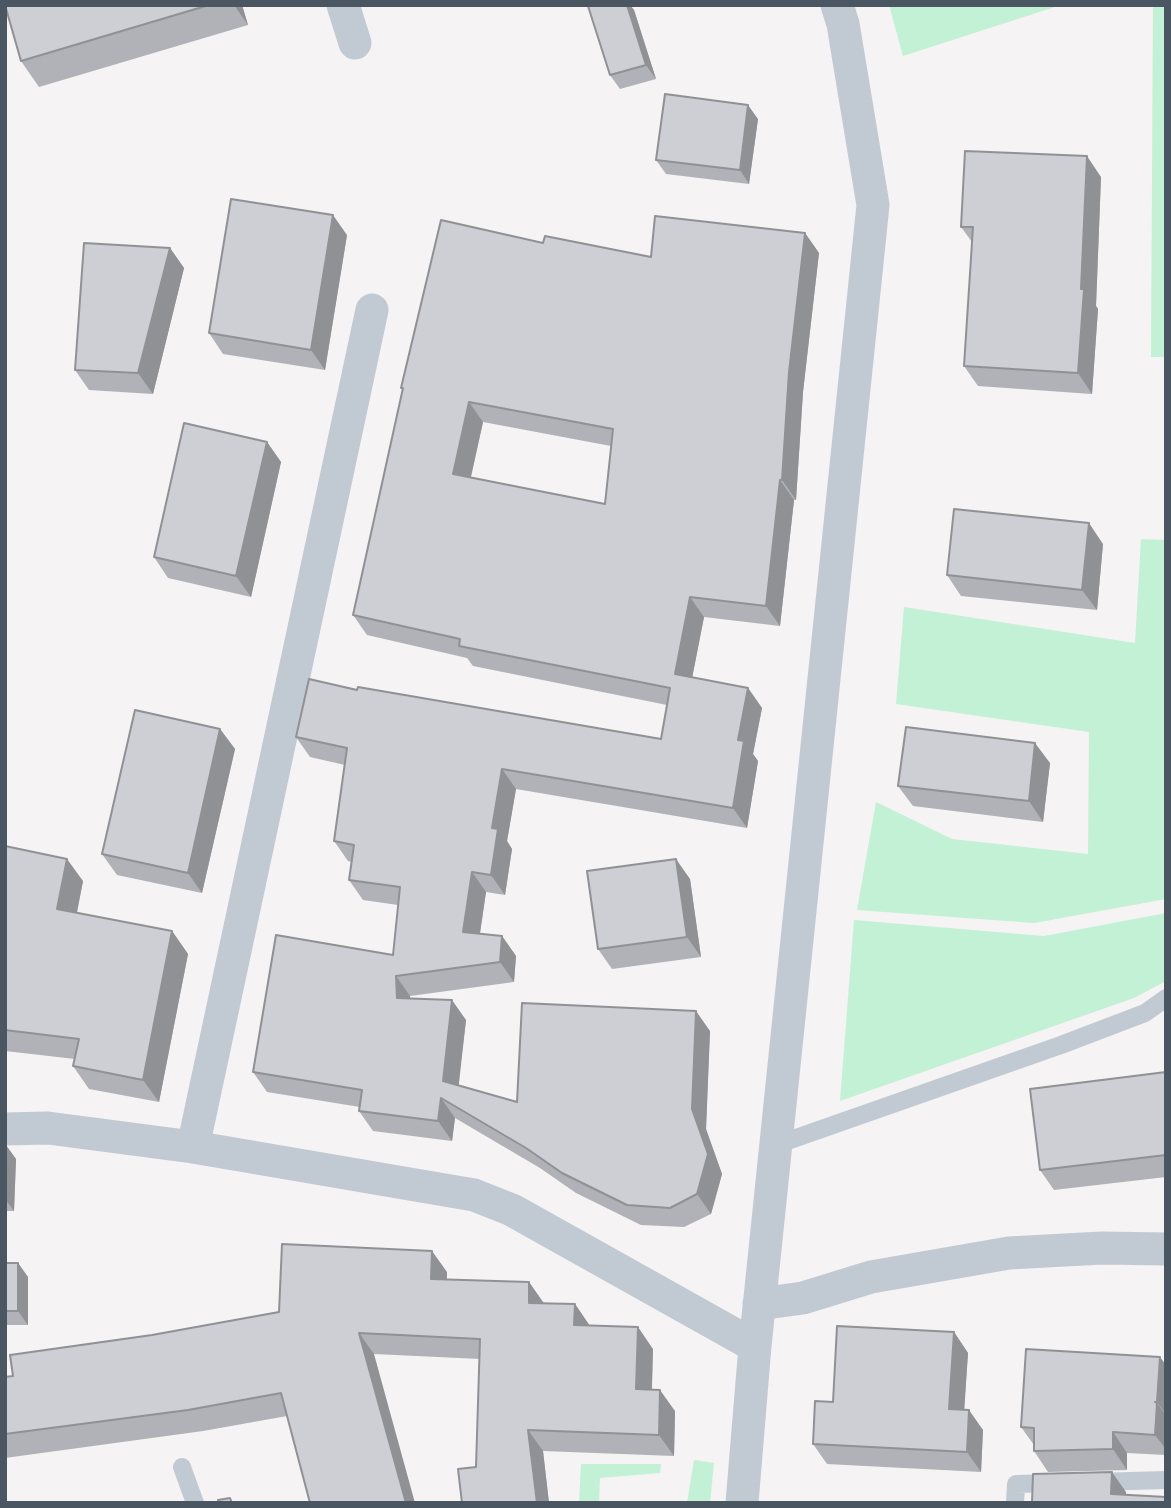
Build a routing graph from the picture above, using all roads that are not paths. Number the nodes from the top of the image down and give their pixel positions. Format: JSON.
{"nodes":[{"id":1,"x":343,"y":5,"type":"edge"},
{"id":2,"x":837,"y":5,"type":"edge"},
{"id":3,"x":355,"y":43,"type":"dead end"},
{"id":4,"x":372,"y":310,"type":"dead end"},
{"id":5,"x":1166,"y":998,"type":"edge"},
{"id":6,"x":5,"y":1129,"type":"edge"},
{"id":7,"x":776,"y":1145,"type":"junction"},
{"id":8,"x":193,"y":1147,"type":"junction"},
{"id":9,"x":1166,"y":1249,"type":"edge"},
{"id":10,"x":760,"y":1304,"type":"junction"},
{"id":11,"x":755,"y":1346,"type":"junction"},
{"id":12,"x":182,"y":1466,"type":"dead end"},
{"id":13,"x":1166,"y":1480,"type":"edge"},
{"id":14,"x":195,"y":1503,"type":"edge"},
{"id":15,"x":742,"y":1503,"type":"edge"},
{"id":16,"x":1015,"y":1503,"type":"edge"}],
"edges":[{"from":1,"to":3,"type":"street"},
{"from":2,"to":7,"type":"street"},
{"from":4,"to":8,"type":"street"},
{"from":5,"to":7,"type":"lane"},
{"from":6,"to":8,"type":"street"},
{"from":7,"to":10,"type":"street"},
{"from":8,"to":11,"type":"street"},
{"from":9,"to":10,"type":"street"},
{"from":10,"to":11,"type":"street"},
{"from":11,"to":15,"type":"street"},
{"from":12,"to":14,"type":"lane"},
{"from":13,"to":16,"type":"lane"}]}
